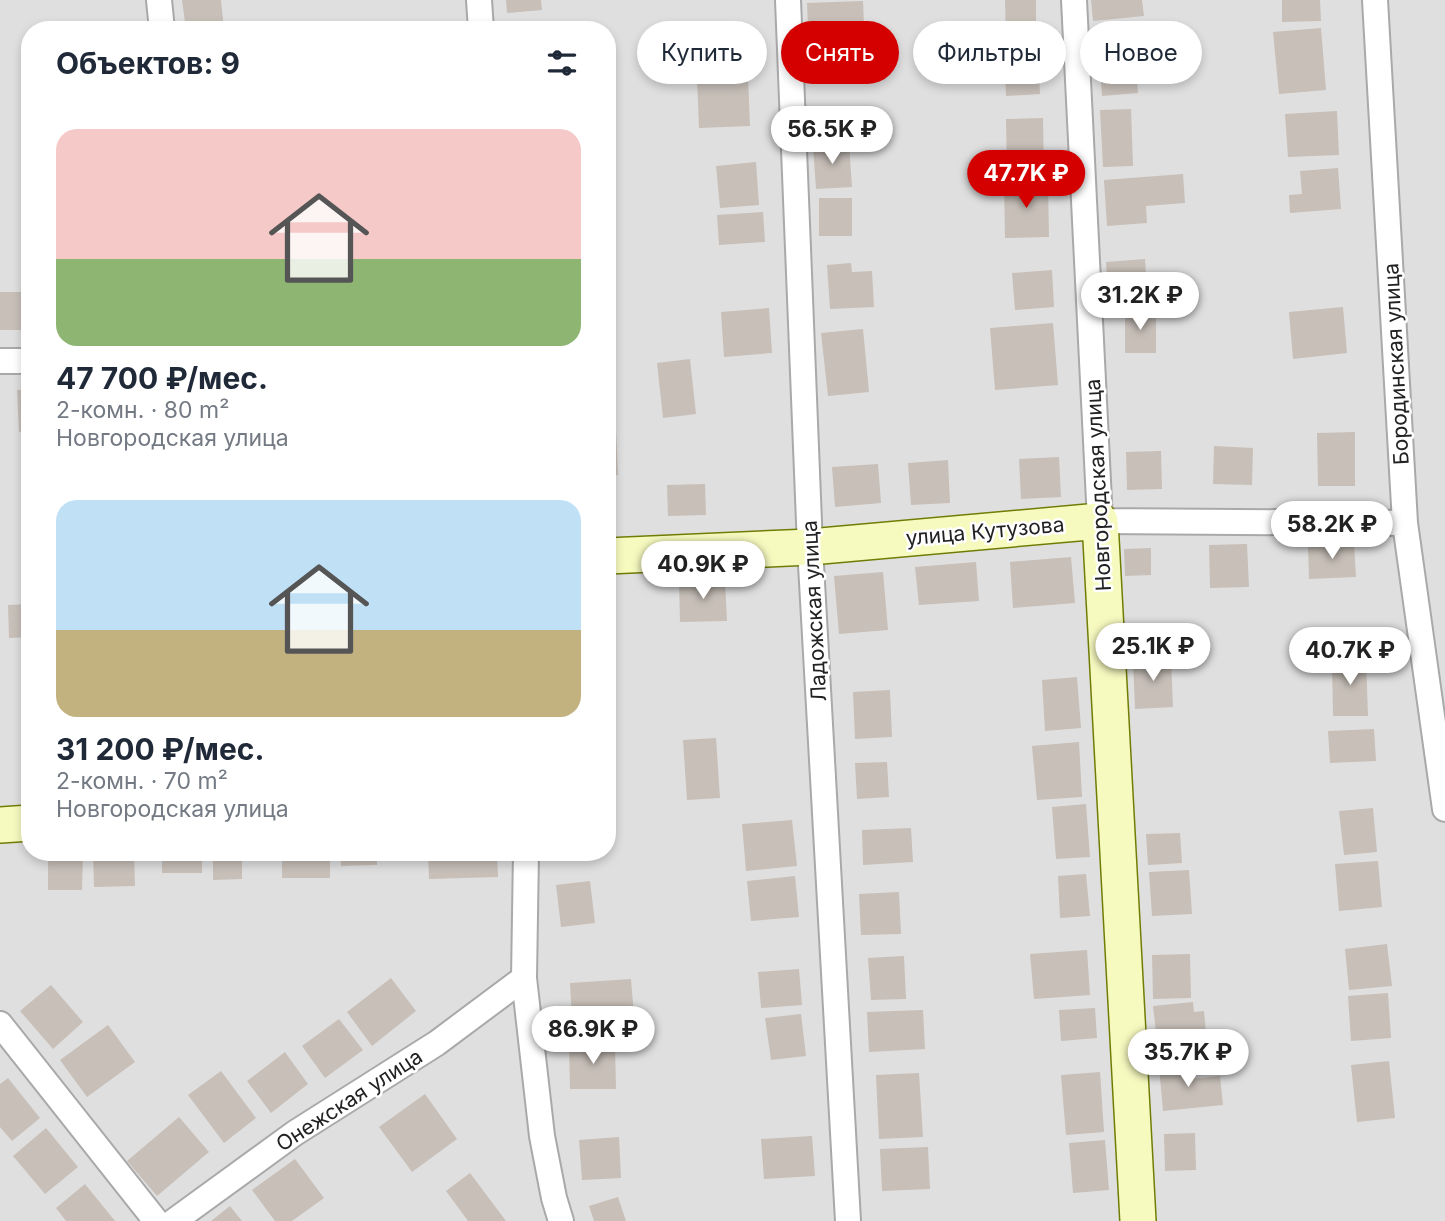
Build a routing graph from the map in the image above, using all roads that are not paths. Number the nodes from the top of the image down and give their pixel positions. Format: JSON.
{"nodes":[{"id":1,"x":159,"y":0,"type":"edge"},
{"id":2,"x":479,"y":0,"type":"edge"},
{"id":3,"x":788,"y":0,"type":"edge"},
{"id":4,"x":1074,"y":0,"type":"edge"},
{"id":5,"x":1376,"y":0,"type":"edge"},
{"id":6,"x":161,"y":21,"type":"edge"},
{"id":7,"x":480,"y":21,"type":"edge"},
{"id":8,"x":21,"y":360,"type":"edge"},
{"id":9,"x":0,"y":361,"type":"edge"},
{"id":10,"x":1100,"y":521,"type":"junction"},
{"id":11,"x":1405,"y":523,"type":"junction"},
{"id":12,"x":810,"y":547,"type":"junction"},
{"id":13,"x":616,"y":556,"type":"edge"},
{"id":14,"x":1445,"y":808,"type":"edge"},
{"id":15,"x":21,"y":824,"type":"edge"},
{"id":16,"x":0,"y":825,"type":"edge"},
{"id":17,"x":526,"y":861,"type":"edge"},
{"id":18,"x":524,"y":978,"type":"junction"},
{"id":19,"x":0,"y":1024,"type":"edge"},
{"id":20,"x":156,"y":1221,"type":"edge"},
{"id":21,"x":174,"y":1221,"type":"edge"},
{"id":22,"x":561,"y":1221,"type":"edge"},
{"id":23,"x":848,"y":1221,"type":"edge"},
{"id":24,"x":1138,"y":1221,"type":"edge"}],
"edges":[{"from":1,"to":6,"type":"street"},
{"from":2,"to":7,"type":"street"},
{"from":3,"to":12,"type":"street","name":"Ладожская улица"},
{"from":4,"to":10,"type":"street","name":"Новгородская улица"},
{"from":5,"to":11,"type":"street","name":"Бородинская улица"},
{"from":8,"to":9,"type":"street"},
{"from":10,"to":11,"type":"street","name":"улица Кутузова"},
{"from":10,"to":12,"type":"street","name":"улица Кутузова"},
{"from":10,"to":24,"type":"street","name":"Новгородская улица"},
{"from":11,"to":14,"type":"street","name":"Бородинская улица"},
{"from":12,"to":13,"type":"street","name":"улица Кутузова"},
{"from":12,"to":23,"type":"street","name":"Ладожская улица"},
{"from":15,"to":16,"type":"street"},
{"from":17,"to":18,"type":"street"},
{"from":18,"to":21,"type":"street","name":"Онежская улица"},
{"from":18,"to":22,"type":"street"},
{"from":19,"to":20,"type":"street"}]}
